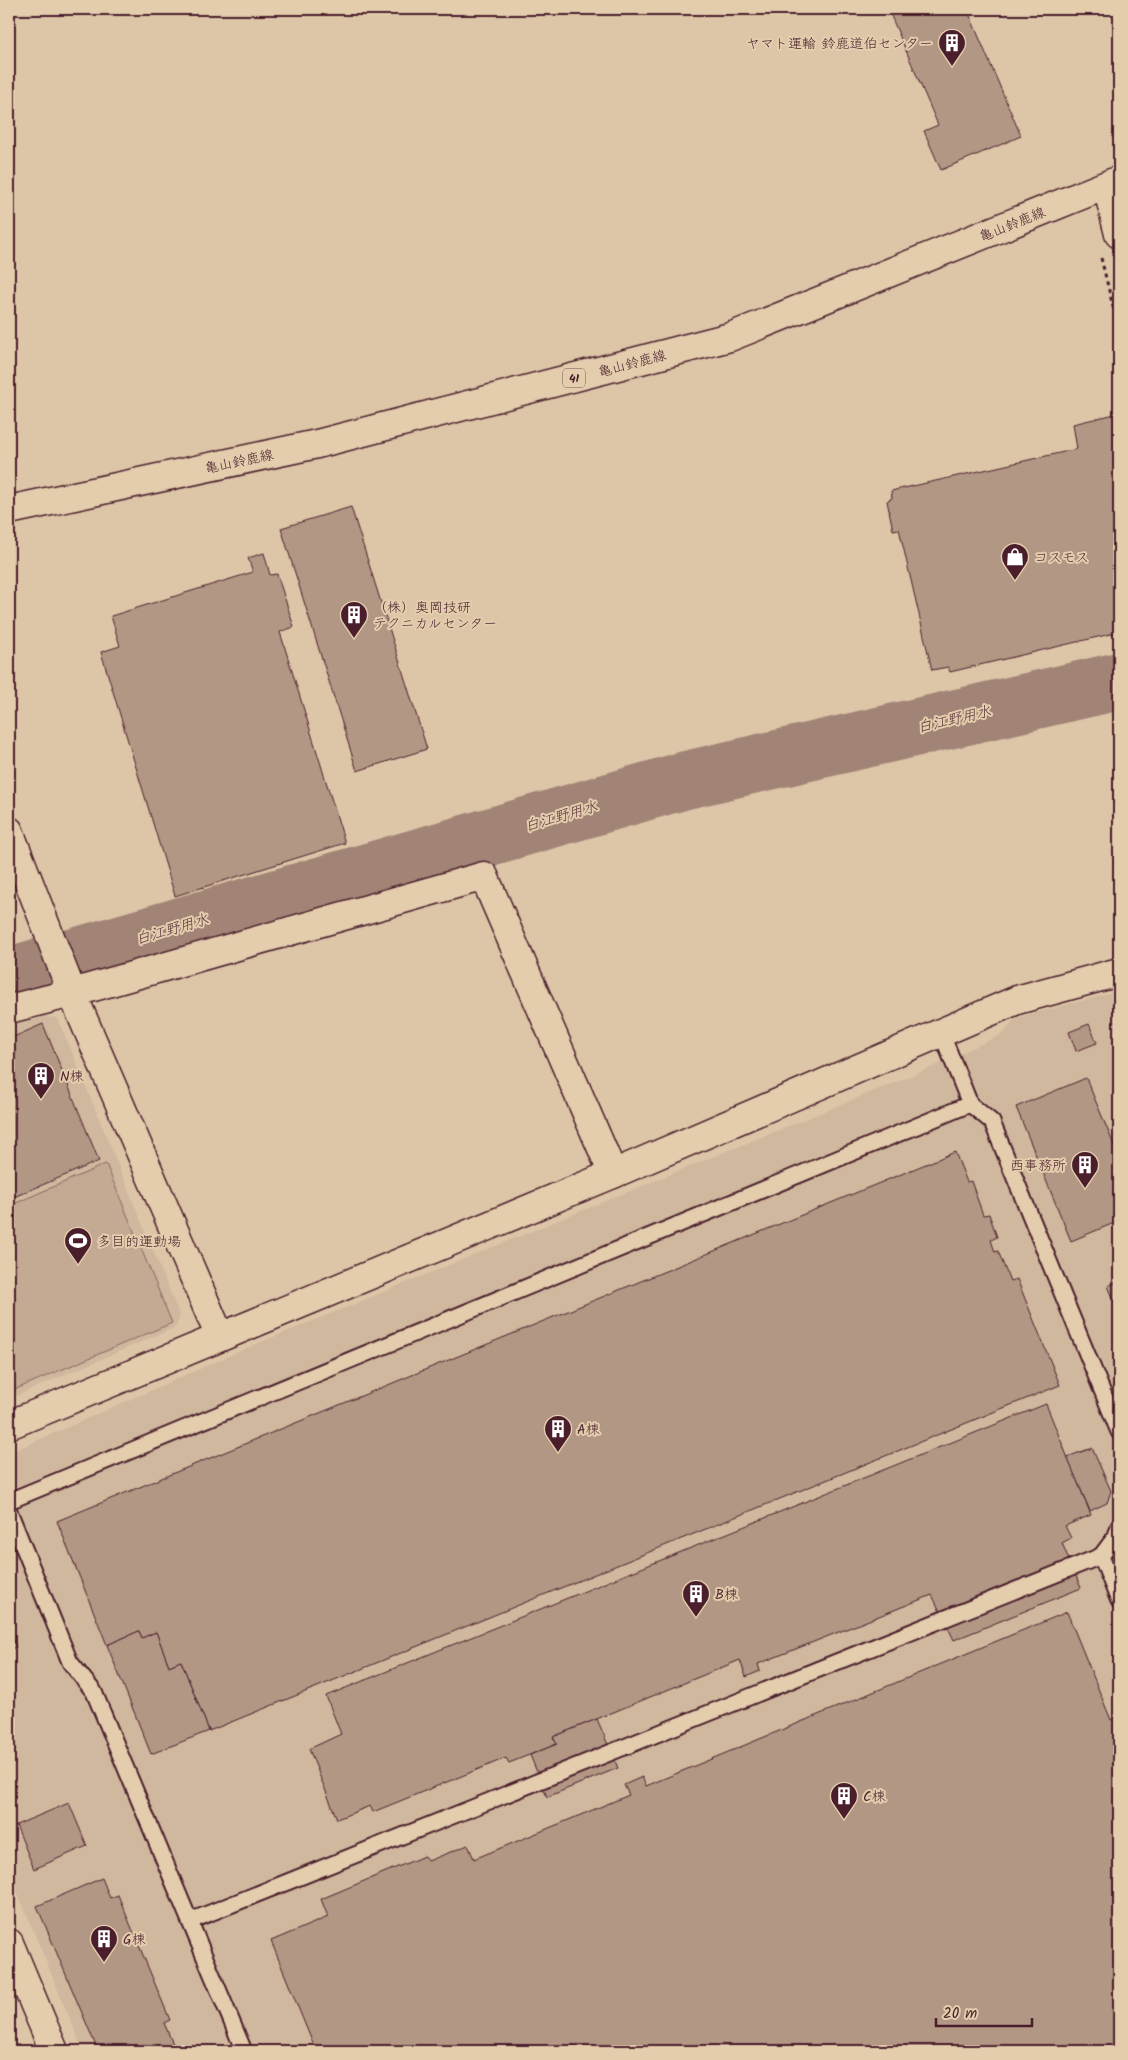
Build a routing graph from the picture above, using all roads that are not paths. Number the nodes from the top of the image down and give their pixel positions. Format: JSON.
{"nodes":[{"id":1,"x":1113,"y":183,"type":"edge"},
{"id":2,"x":1109,"y":242,"type":"edge"},
{"id":3,"x":9,"y":510,"type":"edge"},
{"id":4,"x":9,"y":831,"type":"edge"},
{"id":5,"x":1119,"y":972,"type":"edge"},
{"id":6,"x":70,"y":986,"type":"junction"},
{"id":7,"x":9,"y":1009,"type":"edge"},
{"id":8,"x":941,"y":1032,"type":"junction"},
{"id":9,"x":970,"y":1104,"type":"junction"},
{"id":10,"x":613,"y":1174,"type":"junction"},
{"id":11,"x":220,"y":1337,"type":"junction"},
{"id":12,"x":9,"y":1425,"type":"edge"},
{"id":13,"x":1119,"y":1432,"type":"edge"},
{"id":14,"x":9,"y":1501,"type":"edge"},
{"id":15,"x":9,"y":1511,"type":"edge"},
{"id":16,"x":1119,"y":1526,"type":"edge"},
{"id":17,"x":1101,"y":1556,"type":"junction"},
{"id":18,"x":1119,"y":1601,"type":"edge"},
{"id":19,"x":190,"y":1921,"type":"junction"},
{"id":20,"x":9,"y":1943,"type":"edge"},
{"id":21,"x":54,"y":2051,"type":"edge"},
{"id":22,"x":244,"y":2051,"type":"edge"}],
"edges":[{"from":1,"to":2,"type":"street"},
{"from":1,"to":3,"type":"street","name":"亀山鈴鹿線","number":"41"},
{"from":4,"to":6,"type":"street"},
{"from":5,"to":8,"type":"street"},
{"from":6,"to":7,"type":"street"},
{"from":6,"to":10,"type":"street"},
{"from":6,"to":11,"type":"street"},
{"from":8,"to":9,"type":"lane"},
{"from":8,"to":10,"type":"street"},
{"from":9,"to":13,"type":"lane"},
{"from":9,"to":14,"type":"lane"},
{"from":10,"to":11,"type":"street"},
{"from":11,"to":12,"type":"street"},
{"from":15,"to":19,"type":"lane"},
{"from":16,"to":17,"type":"lane"},
{"from":17,"to":18,"type":"lane"},
{"from":17,"to":19,"type":"lane"},
{"from":19,"to":22,"type":"lane"},
{"from":20,"to":21,"type":"street"}]}
